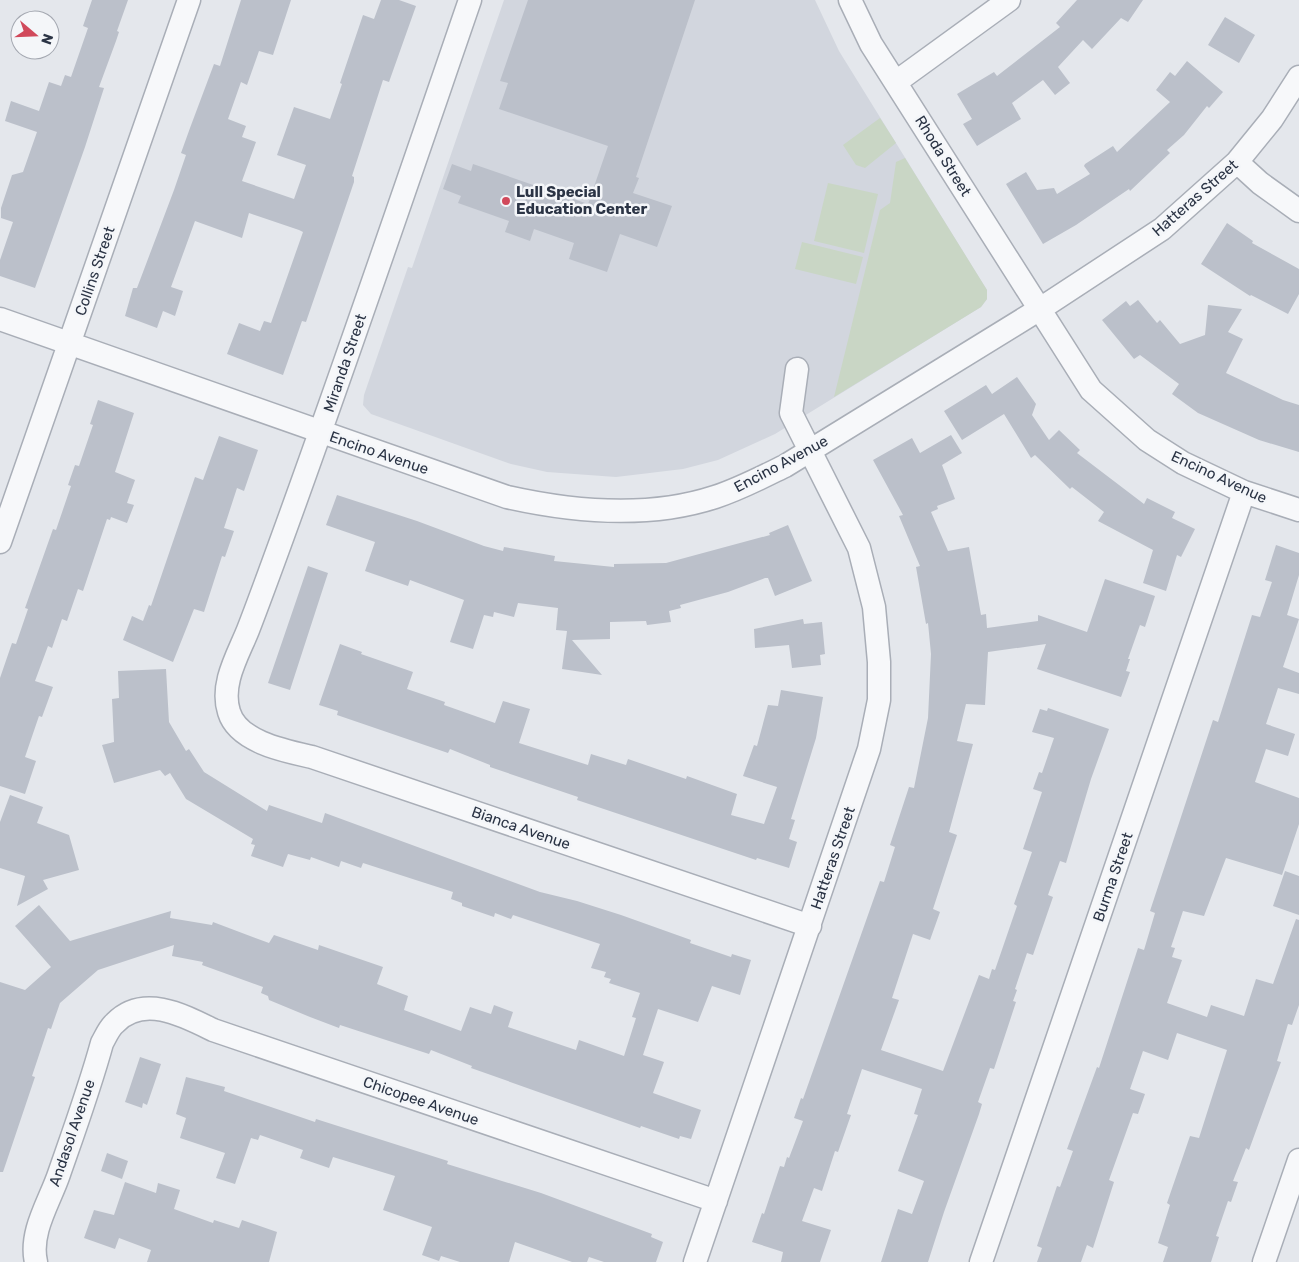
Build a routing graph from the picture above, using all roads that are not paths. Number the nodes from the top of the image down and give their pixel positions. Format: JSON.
{"nodes":[{"id":1,"x":189,"y":0,"type":"edge"},
{"id":2,"x":470,"y":0,"type":"edge"},
{"id":3,"x":850,"y":0,"type":"edge"},
{"id":4,"x":1008,"y":0,"type":"edge"},
{"id":5,"x":1299,"y":77,"type":"edge"},
{"id":6,"x":896,"y":82,"type":"junction"},
{"id":7,"x":1237,"y":162,"type":"junction"},
{"id":8,"x":1299,"y":211,"type":"edge"},
{"id":9,"x":1040,"y":309,"type":"junction"},
{"id":10,"x":0,"y":319,"type":"edge"},
{"id":11,"x":70,"y":343,"type":"junction"},
{"id":12,"x":797,"y":369,"type":"dead end"},
{"id":13,"x":321,"y":433,"type":"junction"},
{"id":14,"x":810,"y":451,"type":"junction"},
{"id":15,"x":1244,"y":492,"type":"junction"},
{"id":16,"x":1299,"y":510,"type":"edge"},
{"id":17,"x":0,"y":542,"type":"edge"},
{"id":18,"x":234,"y":724,"type":"joint"},
{"id":19,"x":810,"y":926,"type":"junction"},
{"id":20,"x":127,"y":1013,"type":"joint"},
{"id":21,"x":1299,"y":1160,"type":"edge"},
{"id":22,"x":716,"y":1201,"type":"junction"},
{"id":23,"x":36,"y":1262,"type":"edge"},
{"id":24,"x":695,"y":1262,"type":"edge"},
{"id":25,"x":981,"y":1262,"type":"edge"},
{"id":26,"x":1264,"y":1262,"type":"edge"}],
"edges":[{"from":1,"to":11,"type":"street","name":"Collins Street"},
{"from":2,"to":13,"type":"street","name":"Miranda Street"},
{"from":3,"to":6,"type":"street","name":"Rhoda Street"},
{"from":4,"to":6,"type":"street"},
{"from":5,"to":7,"type":"street","name":"Hatteras Street"},
{"from":6,"to":9,"type":"street","name":"Rhoda Street"},
{"from":7,"to":8,"type":"street"},
{"from":7,"to":9,"type":"street","name":"Hatteras Street"},
{"from":9,"to":14,"type":"street","name":"Encino Avenue"},
{"from":9,"to":15,"type":"street","name":"Encino Avenue"},
{"from":10,"to":11,"type":"street","name":"Encino Avenue"},
{"from":11,"to":13,"type":"street","name":"Encino Avenue"},
{"from":11,"to":17,"type":"street","name":"Collins Street"},
{"from":12,"to":14,"type":"street","name":"Hatteras Street"},
{"from":13,"to":14,"type":"street","name":"Encino Avenue"},
{"from":13,"to":18,"type":"street","name":"Miranda Street"},
{"from":14,"to":19,"type":"street","name":"Hatteras Street"},
{"from":15,"to":16,"type":"street","name":"Encino Avenue"},
{"from":15,"to":25,"type":"street","name":"Burma Street"},
{"from":18,"to":19,"type":"street","name":"Bianca Avenue"},
{"from":19,"to":22,"type":"street","name":"Hatteras Street"},
{"from":20,"to":22,"type":"street","name":"Chicopee Avenue"},
{"from":20,"to":23,"type":"street","name":"Andasol Avenue"},
{"from":21,"to":26,"type":"street"},
{"from":22,"to":24,"type":"street","name":"Hatteras Street"}]}
